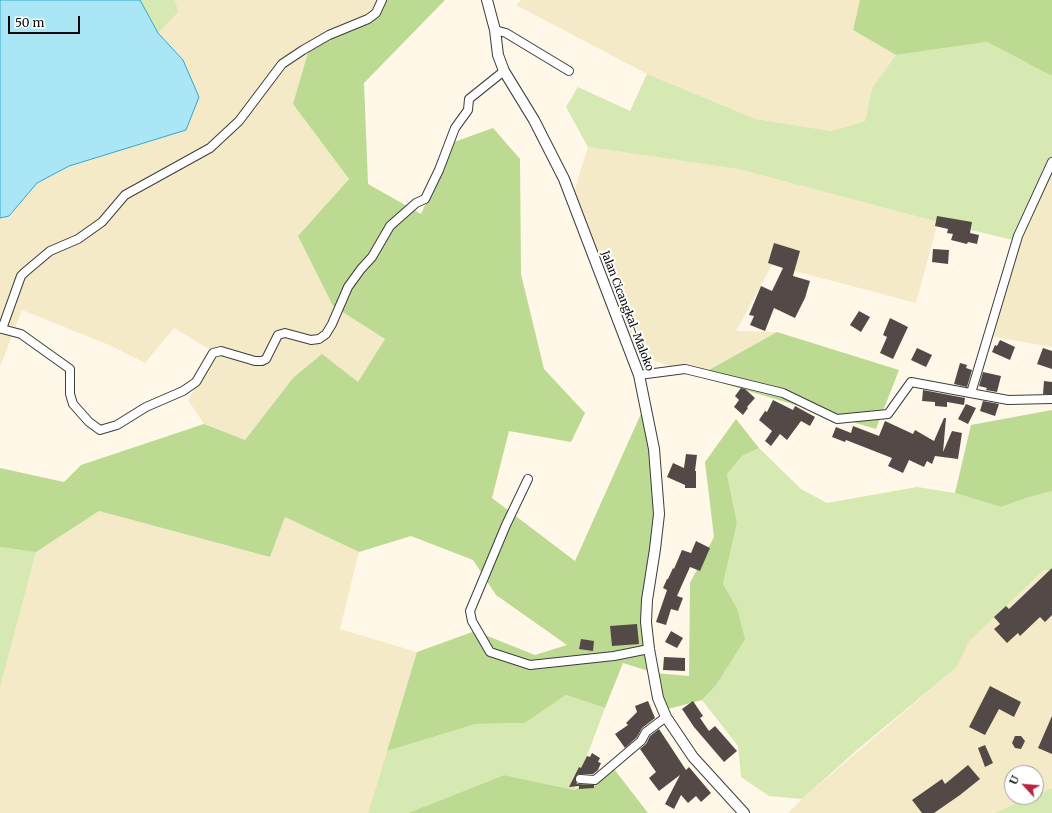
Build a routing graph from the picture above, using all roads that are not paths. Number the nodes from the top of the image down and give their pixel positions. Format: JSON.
{"nodes":[{"id":1,"x":382,"y":0,"type":"edge"},
{"id":2,"x":487,"y":0,"type":"edge"},
{"id":3,"x":495,"y":30,"type":"junction"},
{"id":4,"x":569,"y":71,"type":"dead end"},
{"id":5,"x":504,"y":72,"type":"junction"},
{"id":6,"x":1052,"y":162,"type":"edge"},
{"id":7,"x":639,"y":375,"type":"junction"},
{"id":8,"x":971,"y":392,"type":"junction"},
{"id":9,"x":1052,"y":399,"type":"edge"},
{"id":10,"x":528,"y":479,"type":"dead end"},
{"id":11,"x":649,"y":649,"type":"junction"},
{"id":12,"x":666,"y":717,"type":"junction"},
{"id":13,"x":580,"y":779,"type":"dead end"},
{"id":14,"x":744,"y":813,"type":"edge"}],
"edges":[{"from":1,"to":5,"type":"street"},
{"from":2,"to":3,"type":"street","name":"Jalan Cicangkal–Maloko"},
{"from":3,"to":4,"type":"street"},
{"from":3,"to":5,"type":"street","name":"Jalan Cicangkal–Maloko"},
{"from":5,"to":7,"type":"street","name":"Jalan Cicangkal–Maloko"},
{"from":6,"to":8,"type":"street"},
{"from":7,"to":8,"type":"street"},
{"from":7,"to":11,"type":"street","name":"Jalan Cicangkal–Maloko"},
{"from":8,"to":9,"type":"street"},
{"from":10,"to":11,"type":"street"},
{"from":11,"to":12,"type":"street","name":"Jalan Cicangkal–Maloko"},
{"from":12,"to":13,"type":"street"},
{"from":12,"to":14,"type":"street","name":"Jalan Cicangkal–Maloko"}]}
